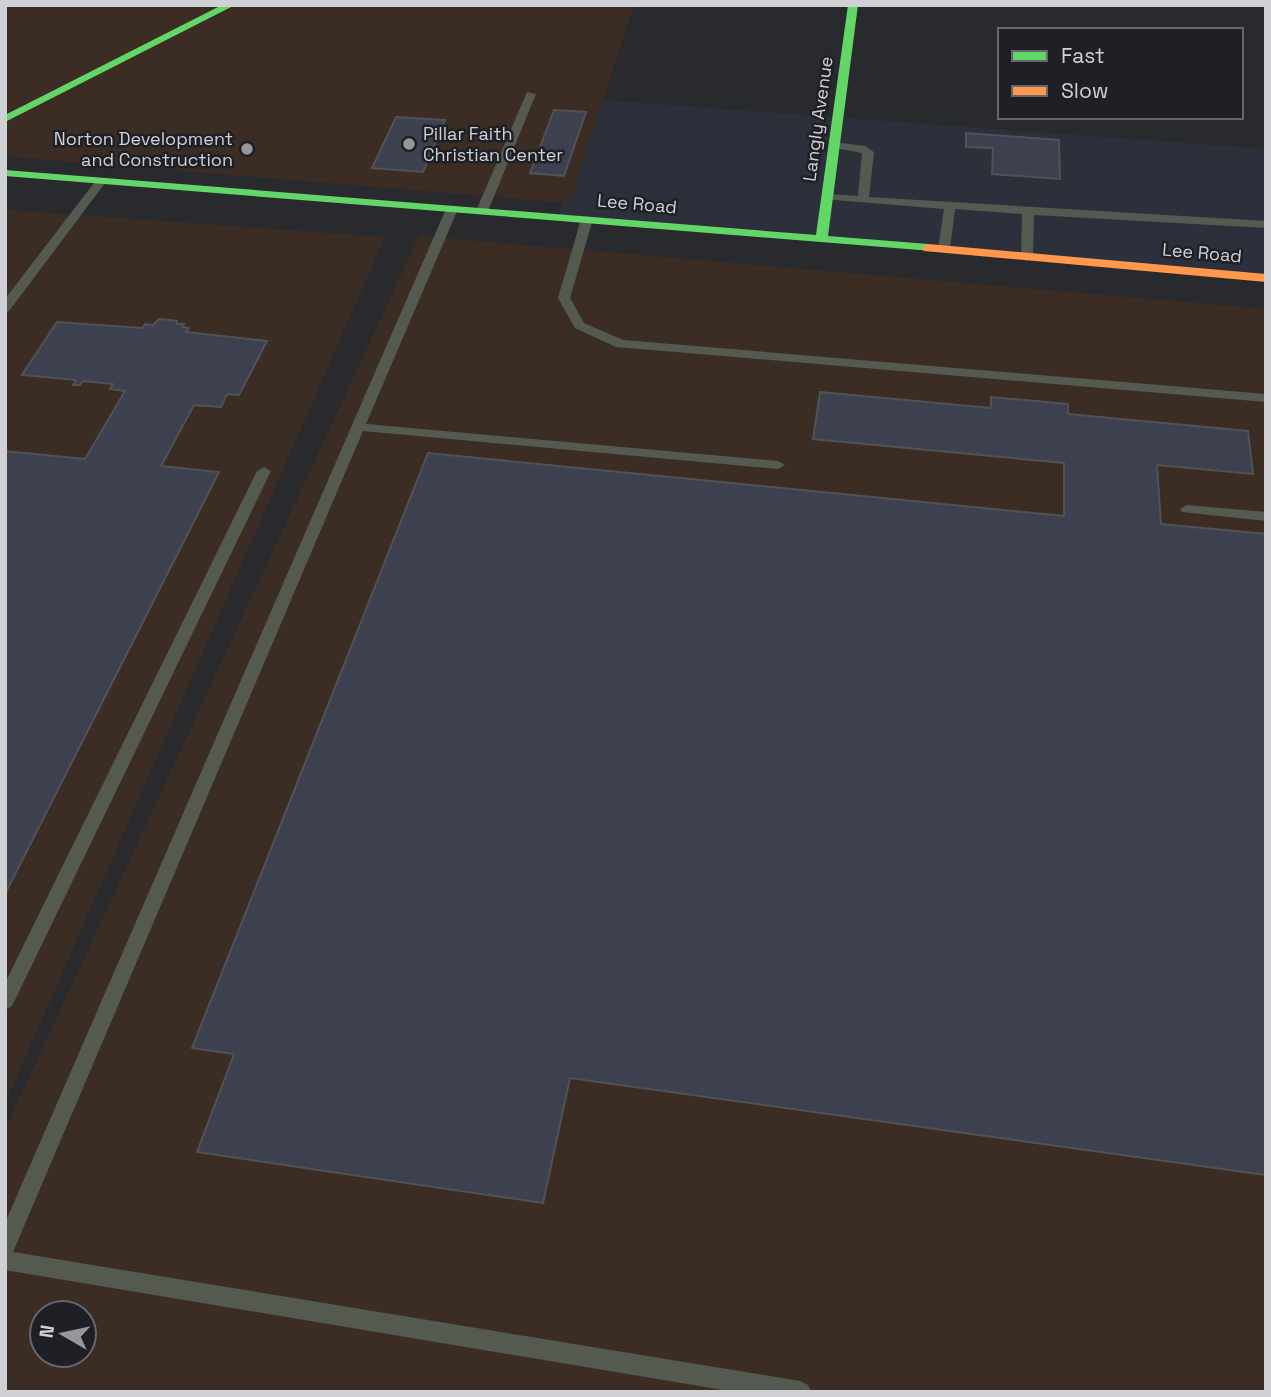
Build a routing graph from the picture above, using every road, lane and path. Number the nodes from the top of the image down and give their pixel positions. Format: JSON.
{"nodes":[{"id":1,"x":230,"y":5,"type":"edge"},
{"id":2,"x":853,"y":5,"type":"edge"},
{"id":3,"x":531,"y":94,"type":"dead end"},
{"id":4,"x":5,"y":119,"type":"edge"},
{"id":5,"x":834,"y":145,"type":"junction"},
{"id":6,"x":5,"y":173,"type":"edge"},
{"id":7,"x":101,"y":181,"type":"junction"},
{"id":8,"x":826,"y":197,"type":"junction"},
{"id":9,"x":863,"y":199,"type":"junction"},
{"id":10,"x":950,"y":204,"type":"junction"},
{"id":11,"x":452,"y":209,"type":"junction"},
{"id":12,"x":482,"y":211,"type":"junction"},
{"id":13,"x":1028,"y":211,"type":"junction"},
{"id":14,"x":587,"y":219,"type":"junction"},
{"id":15,"x":1266,"y":225,"type":"edge"},
{"id":16,"x":822,"y":239,"type":"junction"},
{"id":17,"x":944,"y":249,"type":"junction"},
{"id":18,"x":1027,"y":257,"type":"junction"},
{"id":19,"x":1266,"y":278,"type":"edge"},
{"id":20,"x":5,"y":308,"type":"edge"},
{"id":21,"x":1266,"y":398,"type":"edge"},
{"id":22,"x":358,"y":427,"type":"junction"},
{"id":23,"x":778,"y":465,"type":"dead end"},
{"id":24,"x":264,"y":471,"type":"dead end"},
{"id":25,"x":1187,"y":509,"type":"dead end"},
{"id":26,"x":1266,"y":517,"type":"edge"},
{"id":27,"x":5,"y":1002,"type":"edge"},
{"id":28,"x":5,"y":1247,"type":"edge"},
{"id":29,"x":5,"y":1260,"type":"edge"},
{"id":30,"x":800,"y":1392,"type":"edge"}],
"edges":[{"from":1,"to":4,"type":"main road"},
{"from":2,"to":5,"type":"main road","name":"Langly Avenue"},
{"from":3,"to":12,"type":"lane"},
{"from":5,"to":8,"type":"main road","name":"Langly Avenue"},
{"from":5,"to":9,"type":"lane"},
{"from":6,"to":7,"type":"main road","name":"Lee Road"},
{"from":7,"to":11,"type":"main road","name":"Lee Road"},
{"from":7,"to":20,"type":"lane"},
{"from":8,"to":9,"type":"lane"},
{"from":8,"to":16,"type":"main road","name":"Langly Avenue"},
{"from":9,"to":10,"type":"lane"},
{"from":10,"to":13,"type":"lane"},
{"from":10,"to":17,"type":"lane"},
{"from":11,"to":12,"type":"main road","name":"Lee Road"},
{"from":11,"to":22,"type":"lane"},
{"from":12,"to":14,"type":"main road","name":"Lee Road"},
{"from":13,"to":15,"type":"lane"},
{"from":13,"to":18,"type":"lane"},
{"from":14,"to":16,"type":"main road","name":"Lee Road"},
{"from":14,"to":21,"type":"lane"},
{"from":16,"to":17,"type":"main road","name":"Lee Road"},
{"from":17,"to":18,"type":"main road","name":"Lee Road"},
{"from":18,"to":19,"type":"main road","name":"Lee Road"},
{"from":22,"to":23,"type":"lane"},
{"from":22,"to":28,"type":"lane"},
{"from":24,"to":27,"type":"lane"},
{"from":25,"to":26,"type":"lane"},
{"from":29,"to":30,"type":"lane"}]}
